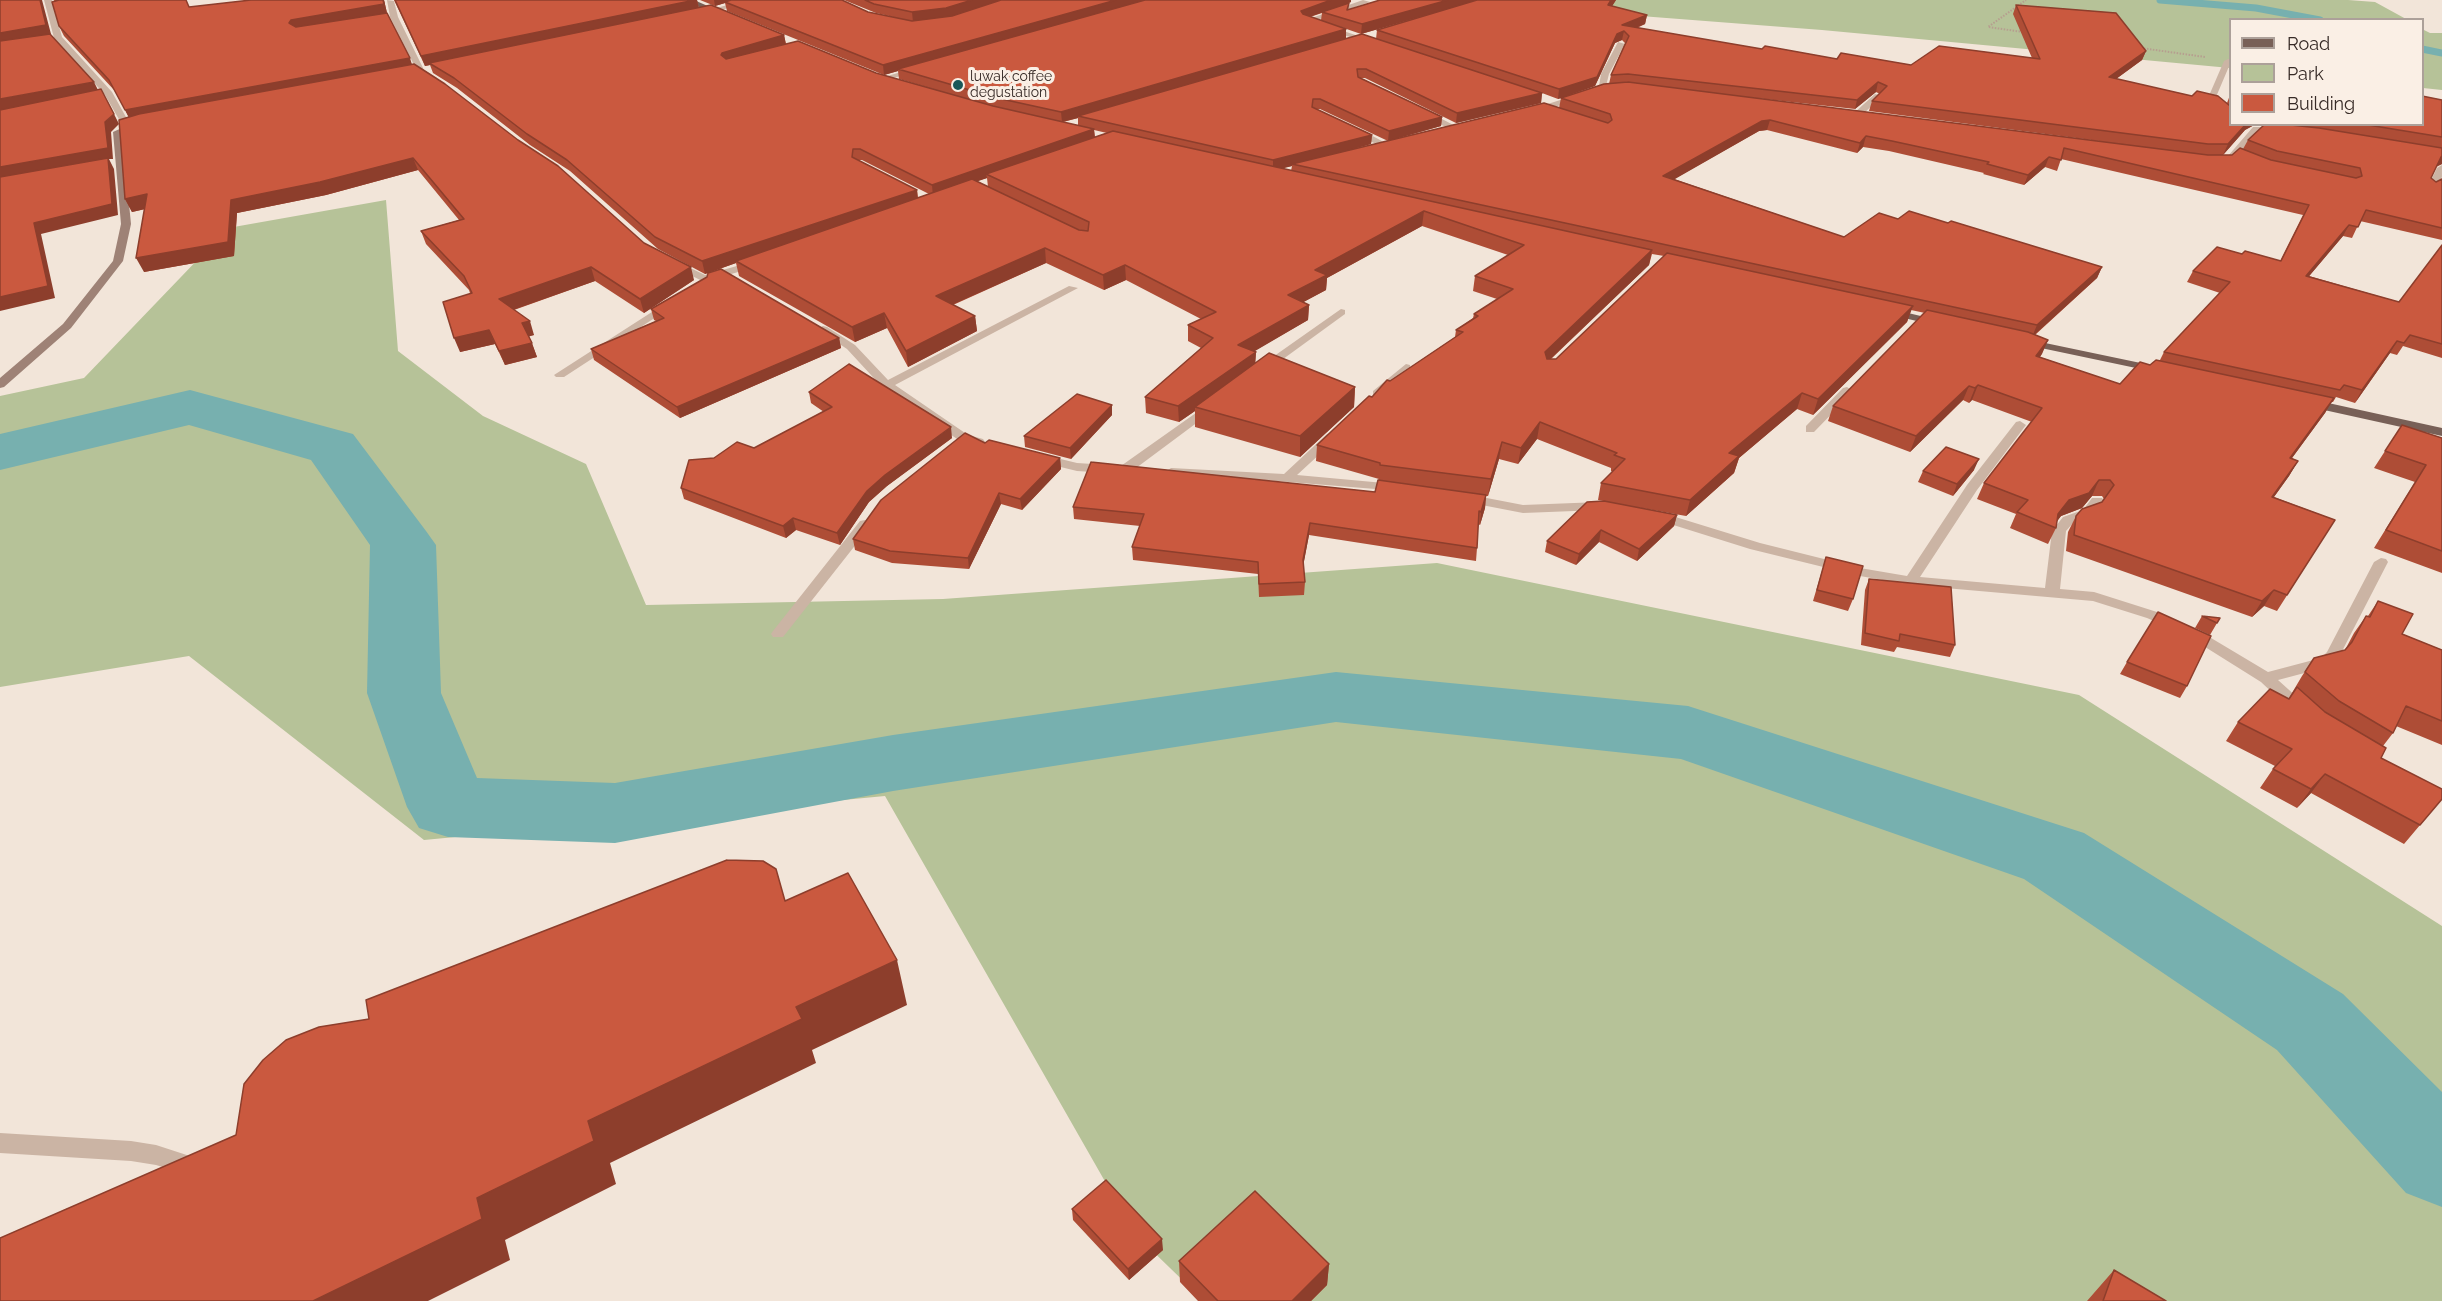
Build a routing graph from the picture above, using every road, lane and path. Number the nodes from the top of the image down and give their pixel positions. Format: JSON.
{"nodes":[{"id":1,"x":688,"y":0,"type":"edge"},
{"id":2,"x":755,"y":0,"type":"edge"},
{"id":3,"x":2026,"y":0,"type":"edge"},
{"id":4,"x":390,"y":1,"type":"edge"},
{"id":5,"x":1366,"y":2,"type":"edge"},
{"id":6,"x":53,"y":4,"type":"edge"},
{"id":7,"x":713,"y":10,"type":"junction"},
{"id":8,"x":691,"y":15,"type":"edge"},
{"id":9,"x":394,"y":17,"type":"junction"},
{"id":10,"x":384,"y":19,"type":"edge"},
{"id":11,"x":734,"y":19,"type":"edge"},
{"id":12,"x":2033,"y":33,"type":"edge"},
{"id":13,"x":1373,"y":37,"type":"edge"},
{"id":14,"x":58,"y":38,"type":"junction"},
{"id":15,"x":46,"y":40,"type":"edge"},
{"id":16,"x":1362,"y":40,"type":"junction"},
{"id":17,"x":1351,"y":43,"type":"edge"},
{"id":18,"x":1621,"y":44,"type":"edge"},
{"id":19,"x":1383,"y":47,"type":"edge"},
{"id":20,"x":2136,"y":48,"type":"edge"},
{"id":21,"x":2228,"y":61,"type":"joint"},
{"id":22,"x":931,"y":65,"type":"edge"},
{"id":23,"x":432,"y":69,"type":"edge"},
{"id":24,"x":421,"y":71,"type":"junction"},
{"id":25,"x":409,"y":73,"type":"edge"},
{"id":26,"x":870,"y":75,"type":"edge"},
{"id":27,"x":881,"y":79,"type":"junction"},
{"id":28,"x":901,"y":86,"type":"edge"},
{"id":29,"x":445,"y":87,"type":"edge"},
{"id":30,"x":109,"y":94,"type":"junction"},
{"id":31,"x":98,"y":96,"type":"edge"},
{"id":32,"x":1878,"y":96,"type":"edge"},
{"id":33,"x":1536,"y":97,"type":"edge"},
{"id":34,"x":1559,"y":104,"type":"junction"},
{"id":35,"x":1414,"y":108,"type":"edge"},
{"id":36,"x":1543,"y":108,"type":"junction"},
{"id":37,"x":1521,"y":113,"type":"edge"},
{"id":38,"x":1846,"y":113,"type":"edge"},
{"id":39,"x":2229,"y":113,"type":"edge"},
{"id":40,"x":1563,"y":114,"type":"edge"},
{"id":41,"x":1857,"y":115,"type":"junction"},
{"id":42,"x":1869,"y":116,"type":"edge"},
{"id":43,"x":153,"y":120,"type":"edge"},
{"id":44,"x":1466,"y":125,"type":"edge"},
{"id":45,"x":127,"y":126,"type":"junction"},
{"id":46,"x":1345,"y":126,"type":"edge"},
{"id":47,"x":2252,"y":127,"type":"edge"},
{"id":48,"x":1455,"y":128,"type":"junction"},
{"id":49,"x":1443,"y":131,"type":"edge"},
{"id":50,"x":2294,"y":131,"type":"edge"},
{"id":51,"x":1398,"y":143,"type":"edge"},
{"id":52,"x":1387,"y":147,"type":"junction"},
{"id":53,"x":1369,"y":151,"type":"edge"},
{"id":54,"x":2204,"y":160,"type":"edge"},
{"id":55,"x":2442,"y":168,"type":"edge"},
{"id":56,"x":2432,"y":188,"type":"edge"},
{"id":57,"x":770,"y":259,"type":"edge"},
{"id":58,"x":670,"y":262,"type":"edge"},
{"id":59,"x":704,"y":279,"type":"junction"},
{"id":60,"x":695,"y":288,"type":"edge"},
{"id":61,"x":1073,"y":288,"type":"dead end"},
{"id":62,"x":677,"y":298,"type":"edge"},
{"id":63,"x":1877,"y":309,"type":"edge"},
{"id":64,"x":1341,"y":312,"type":"dead end"},
{"id":65,"x":814,"y":324,"type":"edge"},
{"id":66,"x":1953,"y":326,"type":"edge"},
{"id":67,"x":2011,"y":339,"type":"edge"},
{"id":68,"x":1406,"y":367,"type":"edge"},
{"id":69,"x":2171,"y":373,"type":"edge"},
{"id":70,"x":1256,"y":374,"type":"edge"},
{"id":71,"x":560,"y":375,"type":"dead end"},
{"id":72,"x":1857,"y":382,"type":"edge"},
{"id":73,"x":0,"y":384,"type":"edge"},
{"id":74,"x":887,"y":385,"type":"junction"},
{"id":75,"x":2294,"y":399,"type":"edge"},
{"id":76,"x":1218,"y":402,"type":"edge"},
{"id":77,"x":1363,"y":407,"type":"edge"},
{"id":78,"x":2020,"y":425,"type":"dead end"},
{"id":79,"x":1810,"y":429,"type":"dead end"},
{"id":80,"x":1338,"y":430,"type":"edge"},
{"id":81,"x":2442,"y":432,"type":"edge"},
{"id":82,"x":993,"y":446,"type":"edge"},
{"id":83,"x":1022,"y":454,"type":"edge"},
{"id":84,"x":1123,"y":471,"type":"junction"},
{"id":85,"x":1287,"y":478,"type":"junction"},
{"id":86,"x":1412,"y":490,"type":"edge"},
{"id":87,"x":1446,"y":495,"type":"edge"},
{"id":88,"x":2097,"y":501,"type":"edge"},
{"id":89,"x":1613,"y":507,"type":"edge"},
{"id":90,"x":1646,"y":513,"type":"edge"},
{"id":91,"x":870,"y":516,"type":"edge"},
{"id":92,"x":2381,"y":562,"type":"dead end"},
{"id":93,"x":1911,"y":581,"type":"junction"},
{"id":94,"x":2052,"y":593,"type":"junction"},
{"id":95,"x":778,"y":634,"type":"dead end"},
{"id":96,"x":2266,"y":678,"type":"junction"},
{"id":97,"x":2310,"y":717,"type":"edge"},
{"id":98,"x":0,"y":1143,"type":"edge"},
{"id":99,"x":166,"y":1183,"type":"edge"}],
"edges":[{"from":1,"to":7,"type":"main road"},
{"from":2,"to":7,"type":"street"},
{"from":3,"to":12,"type":"path"},
{"from":4,"to":9,"type":"street"},
{"from":5,"to":16,"type":"street"},
{"from":6,"to":14,"type":"street"},
{"from":7,"to":8,"type":"main road"},
{"from":7,"to":11,"type":"main road"},
{"from":9,"to":10,"type":"street"},
{"from":9,"to":24,"type":"street"},
{"from":13,"to":16,"type":"street"},
{"from":14,"to":15,"type":"street"},
{"from":14,"to":30,"type":"street"},
{"from":16,"to":17,"type":"street"},
{"from":16,"to":19,"type":"street"},
{"from":18,"to":34,"type":"street"},
{"from":20,"to":21,"type":"path"},
{"from":21,"to":39,"type":"street"},
{"from":22,"to":27,"type":"street"},
{"from":23,"to":24,"type":"main road"},
{"from":24,"to":25,"type":"main road"},
{"from":24,"to":29,"type":"street"},
{"from":26,"to":27,"type":"main road"},
{"from":27,"to":28,"type":"main road"},
{"from":30,"to":31,"type":"street"},
{"from":30,"to":45,"type":"street"},
{"from":32,"to":41,"type":"street"},
{"from":33,"to":34,"type":"street"},
{"from":34,"to":36,"type":"street"},
{"from":35,"to":48,"type":"street"},
{"from":36,"to":37,"type":"street"},
{"from":36,"to":40,"type":"street"},
{"from":38,"to":41,"type":"street"},
{"from":41,"to":42,"type":"street"},
{"from":43,"to":45,"type":"main road"},
{"from":44,"to":48,"type":"street"},
{"from":45,"to":73,"type":"main road"},
{"from":46,"to":52,"type":"street"},
{"from":47,"to":50,"type":"street"},
{"from":47,"to":54,"type":"street"},
{"from":48,"to":49,"type":"street"},
{"from":51,"to":52,"type":"street"},
{"from":52,"to":53,"type":"street"},
{"from":55,"to":56,"type":"street"},
{"from":57,"to":59,"type":"street"},
{"from":58,"to":59,"type":"street"},
{"from":59,"to":60,"type":"street"},
{"from":61,"to":74,"type":"street"},
{"from":62,"to":71,"type":"street"},
{"from":63,"to":66,"type":"main road"},
{"from":64,"to":70,"type":"street"},
{"from":65,"to":74,"type":"street"},
{"from":67,"to":69,"type":"main road"},
{"from":68,"to":77,"type":"street"},
{"from":72,"to":79,"type":"street"},
{"from":74,"to":82,"type":"street"},
{"from":75,"to":81,"type":"main road"},
{"from":76,"to":84,"type":"street"},
{"from":78,"to":93,"type":"street"},
{"from":80,"to":85,"type":"street"},
{"from":83,"to":84,"type":"street"},
{"from":84,"to":85,"type":"street"},
{"from":85,"to":86,"type":"street"},
{"from":87,"to":89,"type":"street"},
{"from":88,"to":94,"type":"street"},
{"from":90,"to":93,"type":"street"},
{"from":91,"to":95,"type":"street"},
{"from":92,"to":96,"type":"street"},
{"from":93,"to":94,"type":"street"},
{"from":94,"to":96,"type":"street"},
{"from":96,"to":97,"type":"street"},
{"from":98,"to":99,"type":"street"}]}
